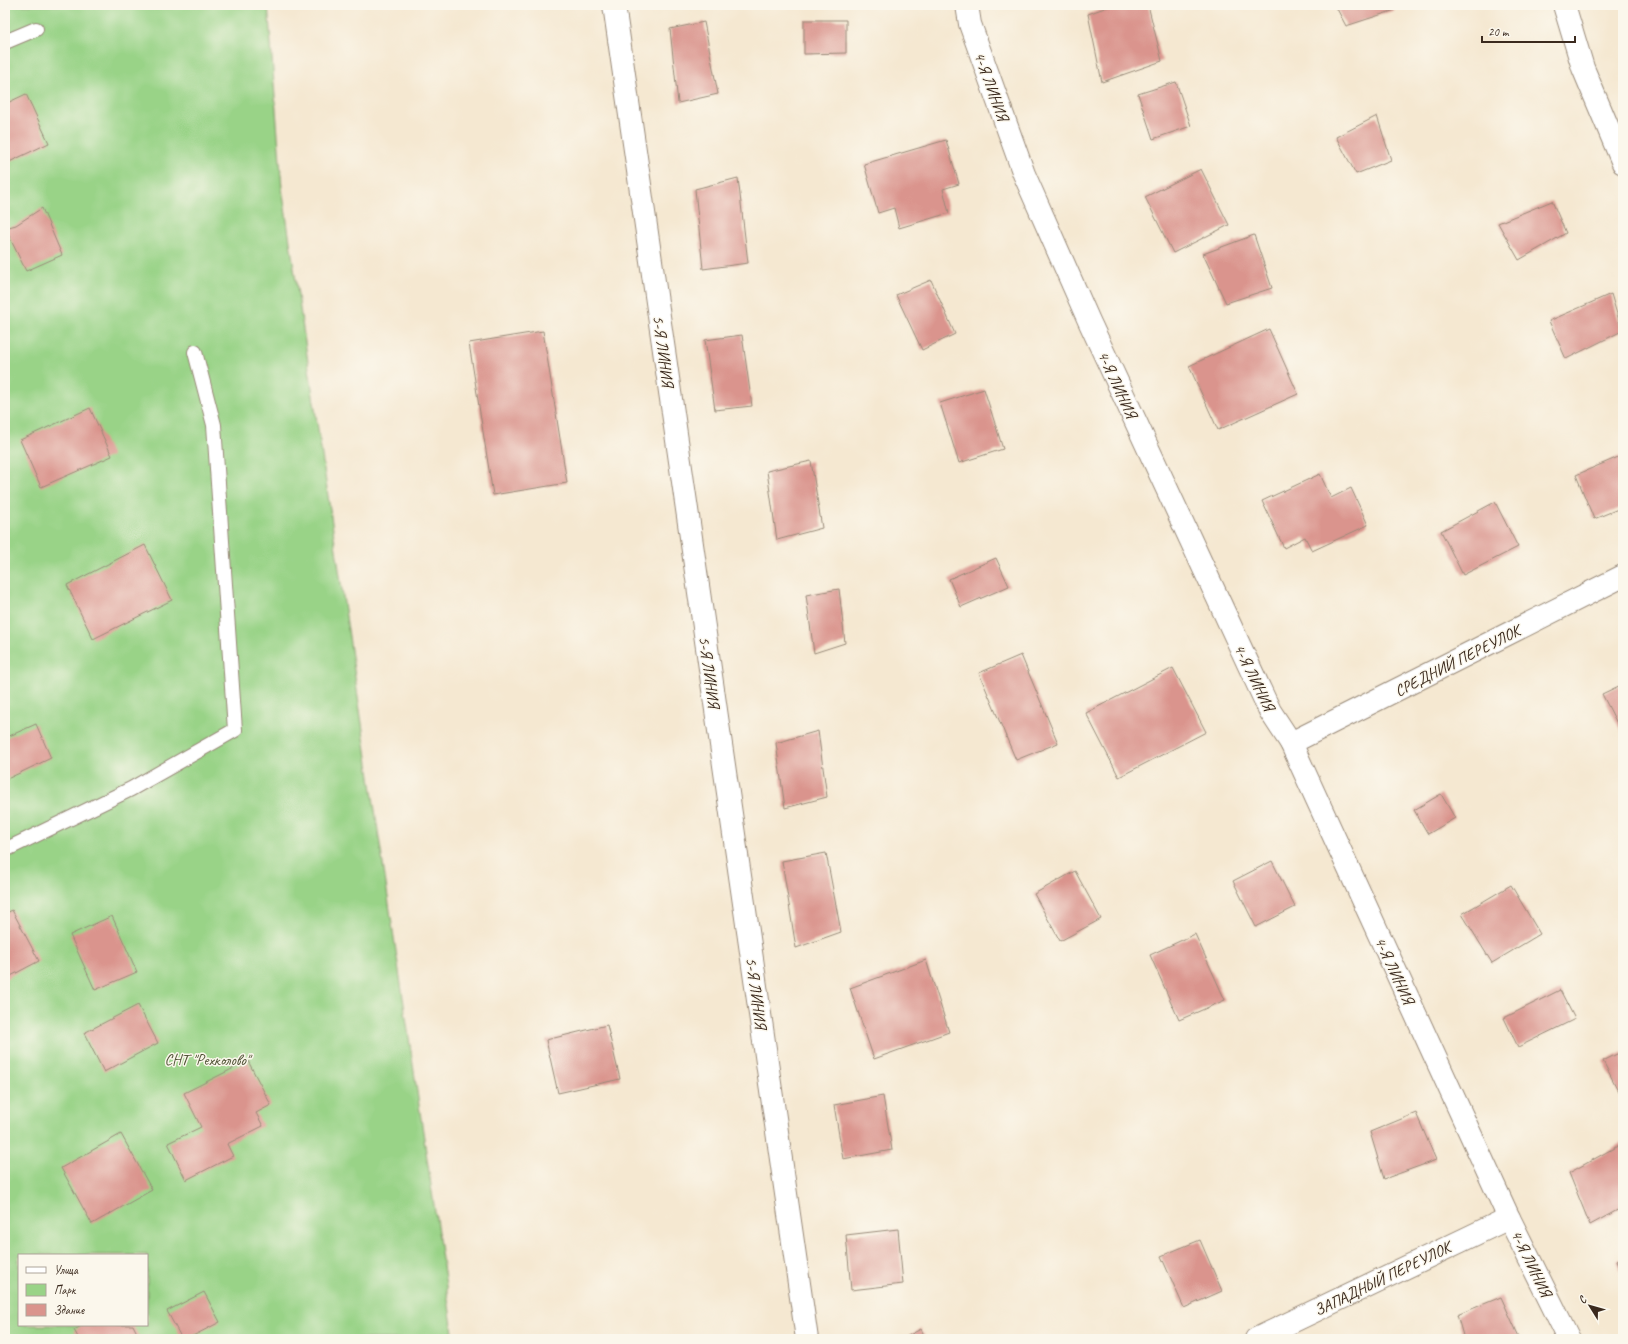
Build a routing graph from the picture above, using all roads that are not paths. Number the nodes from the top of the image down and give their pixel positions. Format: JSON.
{"nodes":[{"id":1,"x":614,"y":5,"type":"edge"},
{"id":2,"x":967,"y":5,"type":"edge"},
{"id":3,"x":1564,"y":5,"type":"edge"},
{"id":4,"x":36,"y":29,"type":"dead end"},
{"id":5,"x":5,"y":42,"type":"edge"},
{"id":6,"x":1623,"y":163,"type":"edge"},
{"id":7,"x":194,"y":352,"type":"dead end"},
{"id":8,"x":1623,"y":576,"type":"edge"},
{"id":9,"x":1291,"y":743,"type":"junction"},
{"id":10,"x":5,"y":850,"type":"edge"},
{"id":11,"x":1509,"y":1218,"type":"junction"},
{"id":12,"x":807,"y":1339,"type":"edge"},
{"id":13,"x":1256,"y":1339,"type":"edge"},
{"id":14,"x":1569,"y":1339,"type":"edge"}],
"edges":[{"from":1,"to":12,"type":"street","name":"5-Я ЛИНИЯ"},
{"from":2,"to":9,"type":"street","name":"4-Я ЛИНИЯ"},
{"from":3,"to":6,"type":"street"},
{"from":4,"to":5,"type":"lane"},
{"from":7,"to":10,"type":"lane"},
{"from":8,"to":9,"type":"street","name":"СРЕДНИЙ ПЕРЕУЛОК"},
{"from":9,"to":11,"type":"street","name":"4-Я ЛИНИЯ"},
{"from":11,"to":13,"type":"street","name":"ЗАПАДНЫЙ ПЕРЕУЛОК"},
{"from":11,"to":14,"type":"street","name":"4-Я ЛИНИЯ"}]}
